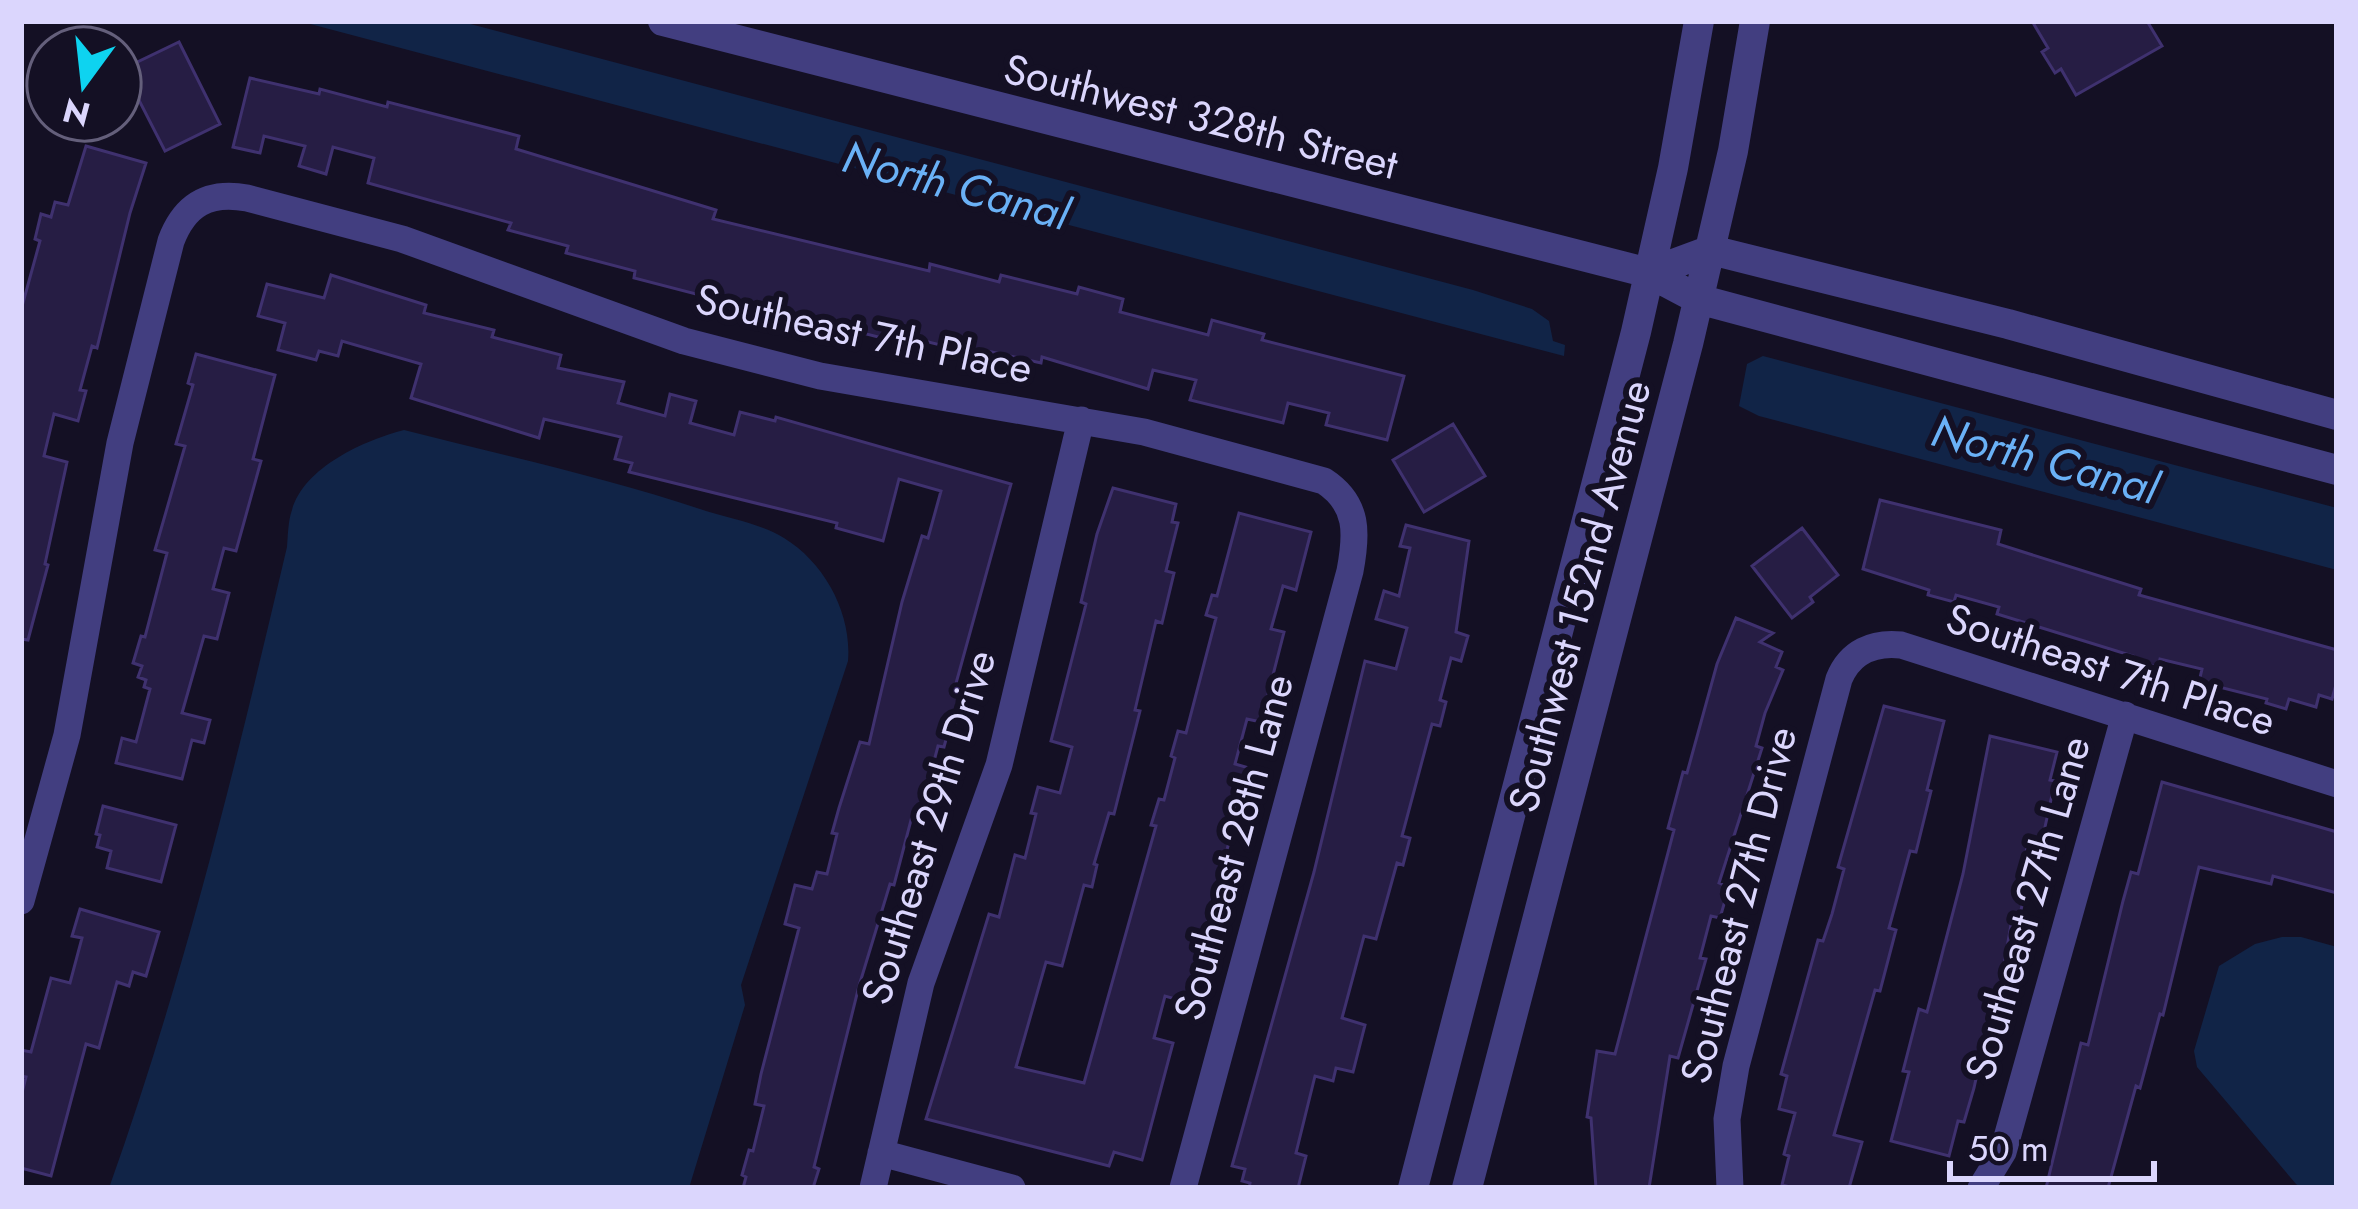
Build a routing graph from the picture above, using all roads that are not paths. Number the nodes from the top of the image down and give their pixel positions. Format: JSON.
{"nodes":[{"id":1,"x":1699,"y":21,"type":"edge"},
{"id":2,"x":1755,"y":21,"type":"edge"},
{"id":3,"x":666,"y":22,"type":"edge"},
{"id":4,"x":727,"y":29,"type":"edge"},
{"id":5,"x":1711,"y":250,"type":"junction"},
{"id":6,"x":1649,"y":273,"type":"junction"},
{"id":7,"x":1698,"y":299,"type":"junction"},
{"id":8,"x":2337,"y":415,"type":"edge"},
{"id":9,"x":1081,"y":420,"type":"junction"},
{"id":10,"x":2337,"y":470,"type":"edge"},
{"id":11,"x":1355,"y":525,"type":"joint"},
{"id":12,"x":1860,"y":652,"type":"joint"},
{"id":13,"x":2125,"y":715,"type":"junction"},
{"id":14,"x":2337,"y":784,"type":"edge"},
{"id":15,"x":21,"y":901,"type":"edge"},
{"id":16,"x":880,"y":1153,"type":"junction"},
{"id":17,"x":873,"y":1188,"type":"edge"},
{"id":18,"x":1012,"y":1188,"type":"edge"},
{"id":19,"x":1183,"y":1188,"type":"edge"},
{"id":20,"x":1413,"y":1188,"type":"edge"},
{"id":21,"x":1467,"y":1188,"type":"edge"},
{"id":22,"x":1730,"y":1188,"type":"edge"},
{"id":23,"x":1981,"y":1188,"type":"edge"}],
"edges":[{"from":1,"to":6,"type":"street","name":"Southwest 152nd Avenue"},
{"from":2,"to":5,"type":"street","name":"Southwest 152nd Avenue"},
{"from":3,"to":4,"type":"street","name":"Southwest 328th Street"},
{"from":4,"to":6,"type":"street","name":"Southwest 328th Street"},
{"from":5,"to":6,"type":"street"},
{"from":5,"to":7,"type":"street","name":"Southwest 152nd Avenue"},
{"from":5,"to":8,"type":"street"},
{"from":6,"to":7,"type":"street","name":"Southwest 328th Street"},
{"from":6,"to":20,"type":"street","name":"Southwest 152nd Avenue"},
{"from":7,"to":10,"type":"street","name":"Southwest 328th Street"},
{"from":7,"to":21,"type":"street","name":"Southwest 152nd Avenue"},
{"from":9,"to":11,"type":"street","name":"Southeast 7th Place"},
{"from":9,"to":15,"type":"street","name":"Southeast 7th Place"},
{"from":9,"to":16,"type":"street","name":"Southeast 29th Drive"},
{"from":11,"to":19,"type":"street","name":"Southeast 28th Lane"},
{"from":12,"to":13,"type":"street","name":"Southeast 7th Place"},
{"from":12,"to":22,"type":"street","name":"Southeast 27th Drive"},
{"from":13,"to":14,"type":"street","name":"Southeast 7th Place"},
{"from":13,"to":23,"type":"street","name":"Southeast 27th Lane"},
{"from":16,"to":17,"type":"street","name":"Southeast 29th Drive"},
{"from":16,"to":18,"type":"street"}]}
